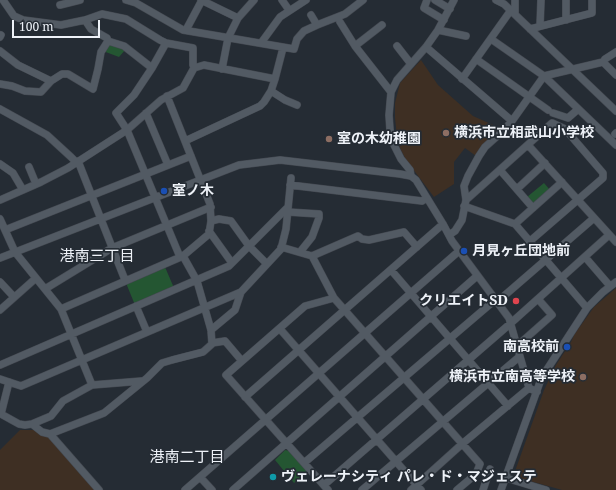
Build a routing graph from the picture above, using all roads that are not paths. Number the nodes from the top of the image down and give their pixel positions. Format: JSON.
{"nodes":[{"id":1,"x":3,"y":0,"type":"edge"},
{"id":2,"x":80,"y":0,"type":"edge"},
{"id":3,"x":126,"y":0,"type":"edge"},
{"id":4,"x":202,"y":0,"type":"edge"},
{"id":5,"x":254,"y":0,"type":"edge"},
{"id":6,"x":282,"y":0,"type":"edge"},
{"id":7,"x":306,"y":0,"type":"edge"},
{"id":8,"x":363,"y":0,"type":"edge"},
{"id":9,"x":427,"y":0,"type":"edge"},
{"id":10,"x":435,"y":0,"type":"edge"},
{"id":11,"x":454,"y":0,"type":"edge"},
{"id":12,"x":496,"y":0,"type":"edge"},
{"id":13,"x":515,"y":0,"type":"edge"},
{"id":14,"x":540,"y":0,"type":"edge"},
{"id":15,"x":566,"y":0,"type":"edge"},
{"id":16,"x":592,"y":0,"type":"edge"},
{"id":17,"x":70,"y":1,"type":"edge"},
{"id":18,"x":60,"y":5,"type":"dead end"},
{"id":19,"x":450,"y":9,"type":"junction"},
{"id":20,"x":289,"y":10,"type":"junction"},
{"id":21,"x":513,"y":12,"type":"junction"},
{"id":22,"x":311,"y":15,"type":"dead end"},
{"id":23,"x":238,"y":18,"type":"junction"},
{"id":24,"x":85,"y":20,"type":"junction"},
{"id":25,"x":444,"y":20,"type":"junction"},
{"id":26,"x":566,"y":20,"type":"junction"},
{"id":27,"x":340,"y":22,"type":"dead end"},
{"id":28,"x":317,"y":25,"type":"junction"},
{"id":29,"x":382,"y":26,"type":"dead end"},
{"id":30,"x":540,"y":26,"type":"junction"},
{"id":31,"x":530,"y":29,"type":"junction"},
{"id":32,"x":186,"y":30,"type":"junction"},
{"id":33,"x":438,"y":30,"type":"junction"},
{"id":34,"x":466,"y":36,"type":"dead end"},
{"id":35,"x":228,"y":38,"type":"junction"},
{"id":36,"x":491,"y":39,"type":"junction"},
{"id":37,"x":108,"y":41,"type":"junction"},
{"id":38,"x":166,"y":43,"type":"junction"},
{"id":39,"x":261,"y":43,"type":"junction"},
{"id":40,"x":355,"y":46,"type":"junction"},
{"id":41,"x":397,"y":46,"type":"dead end"},
{"id":42,"x":283,"y":48,"type":"junction"},
{"id":43,"x":426,"y":48,"type":"junction"},
{"id":44,"x":0,"y":51,"type":"edge"},
{"id":45,"x":616,"y":52,"type":"edge"},
{"id":46,"x":476,"y":59,"type":"junction"},
{"id":47,"x":603,"y":62,"type":"junction"},
{"id":48,"x":411,"y":64,"type":"junction"},
{"id":49,"x":152,"y":68,"type":"junction"},
{"id":50,"x":194,"y":68,"type":"junction"},
{"id":51,"x":222,"y":69,"type":"junction"},
{"id":52,"x":574,"y":69,"type":"junction"},
{"id":53,"x":616,"y":75,"type":"edge"},
{"id":54,"x":544,"y":76,"type":"junction"},
{"id":55,"x":275,"y":79,"type":"junction"},
{"id":56,"x":462,"y":79,"type":"junction"},
{"id":57,"x":51,"y":80,"type":"junction"},
{"id":58,"x":0,"y":84,"type":"edge"},
{"id":59,"x":271,"y":91,"type":"junction"},
{"id":60,"x":391,"y":92,"type":"junction"},
{"id":61,"x":166,"y":96,"type":"junction"},
{"id":62,"x":528,"y":97,"type":"junction"},
{"id":63,"x":297,"y":105,"type":"dead end"},
{"id":64,"x":0,"y":109,"type":"edge"},
{"id":65,"x":577,"y":110,"type":"junction"},
{"id":66,"x":616,"y":111,"type":"edge"},
{"id":67,"x":146,"y":113,"type":"junction"},
{"id":68,"x":512,"y":121,"type":"junction"},
{"id":69,"x":127,"y":130,"type":"junction"},
{"id":70,"x":185,"y":141,"type":"junction"},
{"id":71,"x":528,"y":144,"type":"junction"},
{"id":72,"x":616,"y":145,"type":"edge"},
{"id":73,"x":191,"y":156,"type":"junction"},
{"id":74,"x":77,"y":162,"type":"junction"},
{"id":75,"x":0,"y":164,"type":"edge"},
{"id":76,"x":545,"y":164,"type":"junction"},
{"id":77,"x":168,"y":166,"type":"junction"},
{"id":78,"x":29,"y":167,"type":"dead end"},
{"id":79,"x":500,"y":170,"type":"junction"},
{"id":80,"x":145,"y":174,"type":"junction"},
{"id":81,"x":411,"y":176,"type":"junction"},
{"id":82,"x":201,"y":180,"type":"junction"},
{"id":83,"x":562,"y":182,"type":"junction"},
{"id":84,"x":36,"y":184,"type":"junction"},
{"id":85,"x":517,"y":189,"type":"junction"},
{"id":86,"x":23,"y":190,"type":"junction"},
{"id":87,"x":91,"y":196,"type":"junction"},
{"id":88,"x":427,"y":198,"type":"junction"},
{"id":89,"x":156,"y":199,"type":"junction"},
{"id":90,"x":0,"y":200,"type":"edge"},
{"id":91,"x":578,"y":200,"type":"junction"},
{"id":92,"x":465,"y":203,"type":"junction"},
{"id":93,"x":211,"y":207,"type":"junction"},
{"id":94,"x":533,"y":208,"type":"junction"},
{"id":95,"x":288,"y":210,"type":"junction"},
{"id":96,"x":594,"y":218,"type":"junction"},
{"id":97,"x":0,"y":219,"type":"edge"},
{"id":98,"x":101,"y":220,"type":"junction"},
{"id":99,"x":211,"y":221,"type":"junction"},
{"id":100,"x":443,"y":224,"type":"junction"},
{"id":101,"x":515,"y":224,"type":"junction"},
{"id":102,"x":167,"y":225,"type":"junction"},
{"id":103,"x":5,"y":230,"type":"junction"},
{"id":104,"x":209,"y":231,"type":"junction"},
{"id":105,"x":610,"y":235,"type":"junction"},
{"id":106,"x":449,"y":236,"type":"junction"},
{"id":107,"x":529,"y":242,"type":"junction"},
{"id":108,"x":616,"y":242,"type":"edge"},
{"id":109,"x":249,"y":246,"type":"junction"},
{"id":110,"x":281,"y":247,"type":"junction"},
{"id":111,"x":417,"y":247,"type":"junction"},
{"id":112,"x":112,"y":248,"type":"junction"},
{"id":113,"x":459,"y":251,"type":"junction"},
{"id":114,"x":15,"y":252,"type":"junction"},
{"id":115,"x":300,"y":252,"type":"junction"},
{"id":116,"x":312,"y":256,"type":"junction"},
{"id":117,"x":182,"y":257,"type":"junction"},
{"id":118,"x":585,"y":257,"type":"junction"},
{"id":119,"x":0,"y":258,"type":"edge"},
{"id":120,"x":545,"y":260,"type":"junction"},
{"id":121,"x":232,"y":263,"type":"junction"},
{"id":122,"x":267,"y":264,"type":"junction"},
{"id":123,"x":391,"y":270,"type":"junction"},
{"id":124,"x":478,"y":276,"type":"junction"},
{"id":125,"x":36,"y":278,"type":"junction"},
{"id":126,"x":561,"y":278,"type":"junction"},
{"id":127,"x":125,"y":280,"type":"junction"},
{"id":128,"x":197,"y":281,"type":"junction"},
{"id":129,"x":0,"y":282,"type":"edge"},
{"id":130,"x":613,"y":284,"type":"edge"},
{"id":131,"x":45,"y":289,"type":"junction"},
{"id":132,"x":241,"y":292,"type":"junction"},
{"id":133,"x":411,"y":293,"type":"junction"},
{"id":134,"x":14,"y":297,"type":"junction"},
{"id":135,"x":334,"y":298,"type":"junction"},
{"id":136,"x":538,"y":299,"type":"junction"},
{"id":137,"x":496,"y":301,"type":"junction"},
{"id":138,"x":136,"y":306,"type":"junction"},
{"id":139,"x":60,"y":308,"type":"junction"},
{"id":140,"x":205,"y":308,"type":"junction"},
{"id":141,"x":587,"y":308,"type":"junction"},
{"id":142,"x":0,"y":310,"type":"edge"},
{"id":143,"x":345,"y":310,"type":"junction"},
{"id":144,"x":431,"y":316,"type":"junction"},
{"id":145,"x":511,"y":322,"type":"junction"},
{"id":146,"x":280,"y":329,"type":"junction"},
{"id":147,"x":211,"y":330,"type":"junction"},
{"id":148,"x":147,"y":332,"type":"junction"},
{"id":149,"x":365,"y":333,"type":"junction"},
{"id":150,"x":71,"y":334,"type":"junction"},
{"id":151,"x":450,"y":338,"type":"junction"},
{"id":152,"x":212,"y":343,"type":"junction"},
{"id":153,"x":517,"y":346,"type":"junction"},
{"id":154,"x":299,"y":350,"type":"junction"},
{"id":155,"x":385,"y":356,"type":"junction"},
{"id":156,"x":519,"y":357,"type":"junction"},
{"id":157,"x":82,"y":360,"type":"junction"},
{"id":158,"x":468,"y":360,"type":"junction"},
{"id":159,"x":242,"y":361,"type":"junction"},
{"id":160,"x":0,"y":365,"type":"edge"},
{"id":161,"x":319,"y":373,"type":"junction"},
{"id":162,"x":404,"y":378,"type":"junction"},
{"id":163,"x":0,"y":379,"type":"edge"},
{"id":164,"x":9,"y":382,"type":"junction"},
{"id":165,"x":142,"y":382,"type":"junction"},
{"id":166,"x":488,"y":383,"type":"junction"},
{"id":167,"x":92,"y":385,"type":"junction"},
{"id":168,"x":529,"y":388,"type":"junction"},
{"id":169,"x":537,"y":392,"type":"junction"},
{"id":170,"x":339,"y":396,"type":"junction"},
{"id":171,"x":245,"y":397,"type":"junction"},
{"id":172,"x":423,"y":399,"type":"junction"},
{"id":173,"x":508,"y":406,"type":"junction"},
{"id":174,"x":0,"y":414,"type":"edge"},
{"id":175,"x":358,"y":418,"type":"junction"},
{"id":176,"x":266,"y":419,"type":"junction"},
{"id":177,"x":442,"y":422,"type":"junction"},
{"id":178,"x":32,"y":424,"type":"junction"},
{"id":179,"x":50,"y":434,"type":"junction"},
{"id":180,"x":377,"y":440,"type":"junction"},
{"id":181,"x":287,"y":443,"type":"junction"},
{"id":182,"x":462,"y":444,"type":"junction"},
{"id":183,"x":396,"y":461,"type":"junction"},
{"id":184,"x":304,"y":463,"type":"junction"},
{"id":185,"x":490,"y":469,"type":"dead end"},
{"id":186,"x":200,"y":477,"type":"junction"},
{"id":187,"x":506,"y":478,"type":"junction"},
{"id":188,"x":326,"y":488,"type":"edge"},
{"id":189,"x":416,"y":488,"type":"edge"},
{"id":190,"x":531,"y":488,"type":"edge"},
{"id":191,"x":99,"y":490,"type":"edge"},
{"id":192,"x":185,"y":490,"type":"edge"},
{"id":193,"x":212,"y":490,"type":"edge"},
{"id":194,"x":233,"y":490,"type":"edge"},
{"id":195,"x":362,"y":490,"type":"edge"},
{"id":196,"x":456,"y":490,"type":"edge"},
{"id":197,"x":483,"y":490,"type":"edge"},
{"id":198,"x":502,"y":490,"type":"edge"},
{"id":199,"x":546,"y":490,"type":"edge"}],
"edges":[{"from":1,"to":24,"type":"street"},
{"from":2,"to":17,"type":"street"},
{"from":3,"to":32,"type":"street"},
{"from":4,"to":23,"type":"street"},
{"from":4,"to":32,"type":"street"},
{"from":5,"to":23,"type":"street"},
{"from":6,"to":20,"type":"street"},
{"from":7,"to":20,"type":"street"},
{"from":8,"to":28,"type":"street"},
{"from":9,"to":25,"type":"street"},
{"from":10,"to":19,"type":"street"},
{"from":11,"to":19,"type":"street"},
{"from":12,"to":21,"type":"street"},
{"from":13,"to":21,"type":"street"},
{"from":14,"to":30,"type":"street"},
{"from":15,"to":26,"type":"street"},
{"from":16,"to":26,"type":"street"},
{"from":17,"to":18,"type":"street"},
{"from":19,"to":25,"type":"street"},
{"from":20,"to":39,"type":"street"},
{"from":21,"to":31,"type":"street"},
{"from":21,"to":36,"type":"street"},
{"from":22,"to":28,"type":"street"},
{"from":23,"to":35,"type":"street"},
{"from":24,"to":37,"type":"street"},
{"from":24,"to":38,"type":"street"},
{"from":25,"to":33,"type":"street"},
{"from":26,"to":30,"type":"street"},
{"from":27,"to":40,"type":"street"},
{"from":28,"to":42,"type":"street"},
{"from":29,"to":40,"type":"street"},
{"from":30,"to":31,"type":"street"},
{"from":31,"to":52,"type":"street"},
{"from":32,"to":35,"type":"street"},
{"from":33,"to":34,"type":"street"},
{"from":33,"to":43,"type":"street"},
{"from":35,"to":39,"type":"street"},
{"from":35,"to":51,"type":"street"},
{"from":36,"to":46,"type":"street"},
{"from":36,"to":54,"type":"street"},
{"from":37,"to":49,"type":"street"},
{"from":37,"to":57,"type":"street"},
{"from":38,"to":49,"type":"street"},
{"from":38,"to":50,"type":"street"},
{"from":39,"to":42,"type":"street"},
{"from":40,"to":60,"type":"street"},
{"from":41,"to":48,"type":"street"},
{"from":42,"to":55,"type":"street"},
{"from":43,"to":48,"type":"street"},
{"from":43,"to":56,"type":"street"},
{"from":44,"to":57,"type":"street"},
{"from":45,"to":47,"type":"street"},
{"from":46,"to":56,"type":"street"},
{"from":46,"to":62,"type":"street"},
{"from":47,"to":52,"type":"street"},
{"from":47,"to":53,"type":"street"},
{"from":48,"to":60,"type":"street"},
{"from":49,"to":69,"type":"street"},
{"from":50,"to":51,"type":"street"},
{"from":50,"to":61,"type":"street"},
{"from":51,"to":55,"type":"street"},
{"from":52,"to":54,"type":"street"},
{"from":52,"to":66,"type":"street"},
{"from":54,"to":62,"type":"street"},
{"from":54,"to":65,"type":"street"},
{"from":55,"to":59,"type":"street"},
{"from":56,"to":68,"type":"street"},
{"from":57,"to":58,"type":"street"},
{"from":59,"to":63,"type":"street"},
{"from":59,"to":70,"type":"street"},
{"from":60,"to":81,"type":"street"},
{"from":61,"to":67,"type":"street"},
{"from":61,"to":70,"type":"street"},
{"from":62,"to":65,"type":"street"},
{"from":62,"to":68,"type":"street"},
{"from":64,"to":74,"type":"street"},
{"from":65,"to":72,"type":"street"},
{"from":67,"to":69,"type":"street"},
{"from":67,"to":77,"type":"street"},
{"from":68,"to":92,"type":"street"},
{"from":69,"to":74,"type":"street"},
{"from":69,"to":80,"type":"street"},
{"from":70,"to":73,"type":"street"},
{"from":71,"to":76,"type":"street"},
{"from":71,"to":79,"type":"street"},
{"from":71,"to":91,"type":"street"},
{"from":73,"to":77,"type":"street"},
{"from":73,"to":82,"type":"street"},
{"from":74,"to":84,"type":"street"},
{"from":74,"to":87,"type":"street"},
{"from":75,"to":86,"type":"street"},
{"from":76,"to":83,"type":"street"},
{"from":76,"to":85,"type":"street"},
{"from":77,"to":80,"type":"street"},
{"from":78,"to":84,"type":"street"},
{"from":79,"to":85,"type":"street"},
{"from":79,"to":92,"type":"street"},
{"from":80,"to":87,"type":"street"},
{"from":80,"to":89,"type":"street"},
{"from":81,"to":82,"type":"street"},
{"from":81,"to":88,"type":"street"},
{"from":82,"to":89,"type":"street"},
{"from":82,"to":93,"type":"street"},
{"from":83,"to":91,"type":"street"},
{"from":83,"to":94,"type":"street"},
{"from":84,"to":86,"type":"street"},
{"from":85,"to":94,"type":"street"},
{"from":86,"to":90,"type":"street"},
{"from":87,"to":98,"type":"street"},
{"from":87,"to":103,"type":"street"},
{"from":88,"to":95,"type":"street"},
{"from":88,"to":100,"type":"street"},
{"from":89,"to":98,"type":"street"},
{"from":89,"to":102,"type":"street"},
{"from":91,"to":96,"type":"street"},
{"from":91,"to":107,"type":"street"},
{"from":92,"to":101,"type":"street"},
{"from":92,"to":106,"type":"street"},
{"from":93,"to":99,"type":"street"},
{"from":93,"to":102,"type":"street"},
{"from":94,"to":101,"type":"street"},
{"from":95,"to":109,"type":"street"},
{"from":95,"to":110,"type":"street"},
{"from":95,"to":115,"type":"street"},
{"from":96,"to":105,"type":"street"},
{"from":96,"to":120,"type":"street"},
{"from":97,"to":103,"type":"street"},
{"from":98,"to":112,"type":"street"},
{"from":98,"to":114,"type":"street"},
{"from":99,"to":104,"type":"street"},
{"from":99,"to":109,"type":"street"},
{"from":100,"to":106,"type":"street"},
{"from":100,"to":111,"type":"street"},
{"from":101,"to":107,"type":"street"},
{"from":102,"to":112,"type":"street"},
{"from":102,"to":117,"type":"street"},
{"from":103,"to":114,"type":"street"},
{"from":104,"to":117,"type":"street"},
{"from":104,"to":121,"type":"street"},
{"from":105,"to":108,"type":"street"},
{"from":105,"to":118,"type":"street"},
{"from":106,"to":113,"type":"street"},
{"from":107,"to":120,"type":"street"},
{"from":109,"to":121,"type":"street"},
{"from":109,"to":122,"type":"street"},
{"from":110,"to":115,"type":"street"},
{"from":110,"to":122,"type":"street"},
{"from":111,"to":116,"type":"street"},
{"from":111,"to":123,"type":"street"},
{"from":112,"to":127,"type":"street"},
{"from":112,"to":131,"type":"street"},
{"from":113,"to":124,"type":"street"},
{"from":113,"to":133,"type":"street"},
{"from":114,"to":119,"type":"street"},
{"from":114,"to":125,"type":"street"},
{"from":115,"to":116,"type":"street"},
{"from":116,"to":135,"type":"street"},
{"from":117,"to":127,"type":"street"},
{"from":117,"to":128,"type":"street"},
{"from":118,"to":126,"type":"street"},
{"from":118,"to":130,"type":"street"},
{"from":120,"to":126,"type":"street"},
{"from":120,"to":137,"type":"street"},
{"from":121,"to":128,"type":"street"},
{"from":122,"to":132,"type":"street"},
{"from":123,"to":133,"type":"street"},
{"from":123,"to":143,"type":"street"},
{"from":124,"to":137,"type":"street"},
{"from":124,"to":144,"type":"street"},
{"from":125,"to":131,"type":"street"},
{"from":125,"to":134,"type":"street"},
{"from":126,"to":136,"type":"street"},
{"from":126,"to":141,"type":"street"},
{"from":127,"to":139,"type":"street"},
{"from":128,"to":138,"type":"street"},
{"from":128,"to":140,"type":"street"},
{"from":129,"to":134,"type":"street"},
{"from":130,"to":141,"type":"street"},
{"from":131,"to":139,"type":"street"},
{"from":132,"to":140,"type":"street"},
{"from":132,"to":147,"type":"street"},
{"from":133,"to":144,"type":"street"},
{"from":133,"to":149,"type":"street"},
{"from":134,"to":142,"type":"street"},
{"from":135,"to":143,"type":"street"},
{"from":135,"to":146,"type":"street"},
{"from":136,"to":145,"type":"street"},
{"from":136,"to":153,"type":"street"},
{"from":137,"to":145,"type":"street"},
{"from":137,"to":151,"type":"street"},
{"from":138,"to":148,"type":"street"},
{"from":138,"to":150,"type":"street"},
{"from":139,"to":150,"type":"street"},
{"from":140,"to":147,"type":"street"},
{"from":140,"to":148,"type":"street"},
{"from":141,"to":169,"type":"street"},
{"from":143,"to":149,"type":"street"},
{"from":143,"to":154,"type":"street"},
{"from":144,"to":151,"type":"street"},
{"from":144,"to":155,"type":"street"},
{"from":145,"to":153,"type":"street"},
{"from":145,"to":158,"type":"street"},
{"from":146,"to":154,"type":"street"},
{"from":146,"to":159,"type":"street"},
{"from":147,"to":152,"type":"street"},
{"from":148,"to":157,"type":"street"},
{"from":149,"to":155,"type":"street"},
{"from":149,"to":161,"type":"street"},
{"from":150,"to":157,"type":"street"},
{"from":150,"to":160,"type":"street"},
{"from":151,"to":158,"type":"street"},
{"from":151,"to":162,"type":"street"},
{"from":152,"to":159,"type":"street"},
{"from":152,"to":165,"type":"street"},
{"from":153,"to":156,"type":"street"},
{"from":154,"to":161,"type":"street"},
{"from":154,"to":171,"type":"street"},
{"from":155,"to":162,"type":"street"},
{"from":155,"to":170,"type":"street"},
{"from":156,"to":166,"type":"street"},
{"from":156,"to":168,"type":"street"},
{"from":157,"to":164,"type":"street"},
{"from":157,"to":167,"type":"street"},
{"from":158,"to":166,"type":"street"},
{"from":158,"to":172,"type":"street"},
{"from":159,"to":171,"type":"street"},
{"from":161,"to":170,"type":"street"},
{"from":161,"to":176,"type":"street"},
{"from":162,"to":172,"type":"street"},
{"from":162,"to":175,"type":"street"},
{"from":163,"to":164,"type":"street"},
{"from":164,"to":174,"type":"street"},
{"from":165,"to":167,"type":"street"},
{"from":165,"to":179,"type":"street"},
{"from":166,"to":173,"type":"street"},
{"from":166,"to":177,"type":"street"},
{"from":167,"to":178,"type":"street"},
{"from":168,"to":169,"type":"street"},
{"from":168,"to":173,"type":"street"},
{"from":169,"to":187,"type":"street"},
{"from":170,"to":175,"type":"street"},
{"from":170,"to":181,"type":"street"},
{"from":171,"to":176,"type":"street"},
{"from":172,"to":177,"type":"street"},
{"from":172,"to":180,"type":"street"},
{"from":173,"to":182,"type":"street"},
{"from":174,"to":178,"type":"street"},
{"from":175,"to":180,"type":"street"},
{"from":175,"to":184,"type":"street"},
{"from":176,"to":181,"type":"street"},
{"from":176,"to":186,"type":"street"},
{"from":177,"to":182,"type":"street"},
{"from":177,"to":183,"type":"street"},
{"from":178,"to":179,"type":"street"},
{"from":179,"to":191,"type":"street"},
{"from":180,"to":183,"type":"street"},
{"from":180,"to":188,"type":"street"},
{"from":181,"to":184,"type":"street"},
{"from":181,"to":194,"type":"street"},
{"from":182,"to":189,"type":"street"},
{"from":182,"to":196,"type":"street"},
{"from":183,"to":189,"type":"street"},
{"from":183,"to":195,"type":"street"},
{"from":184,"to":188,"type":"street"},
{"from":185,"to":197,"type":"street"},
{"from":186,"to":192,"type":"street"},
{"from":186,"to":193,"type":"street"},
{"from":187,"to":190,"type":"street"},
{"from":187,"to":198,"type":"street"},
{"from":190,"to":199,"type":"street"}]}
